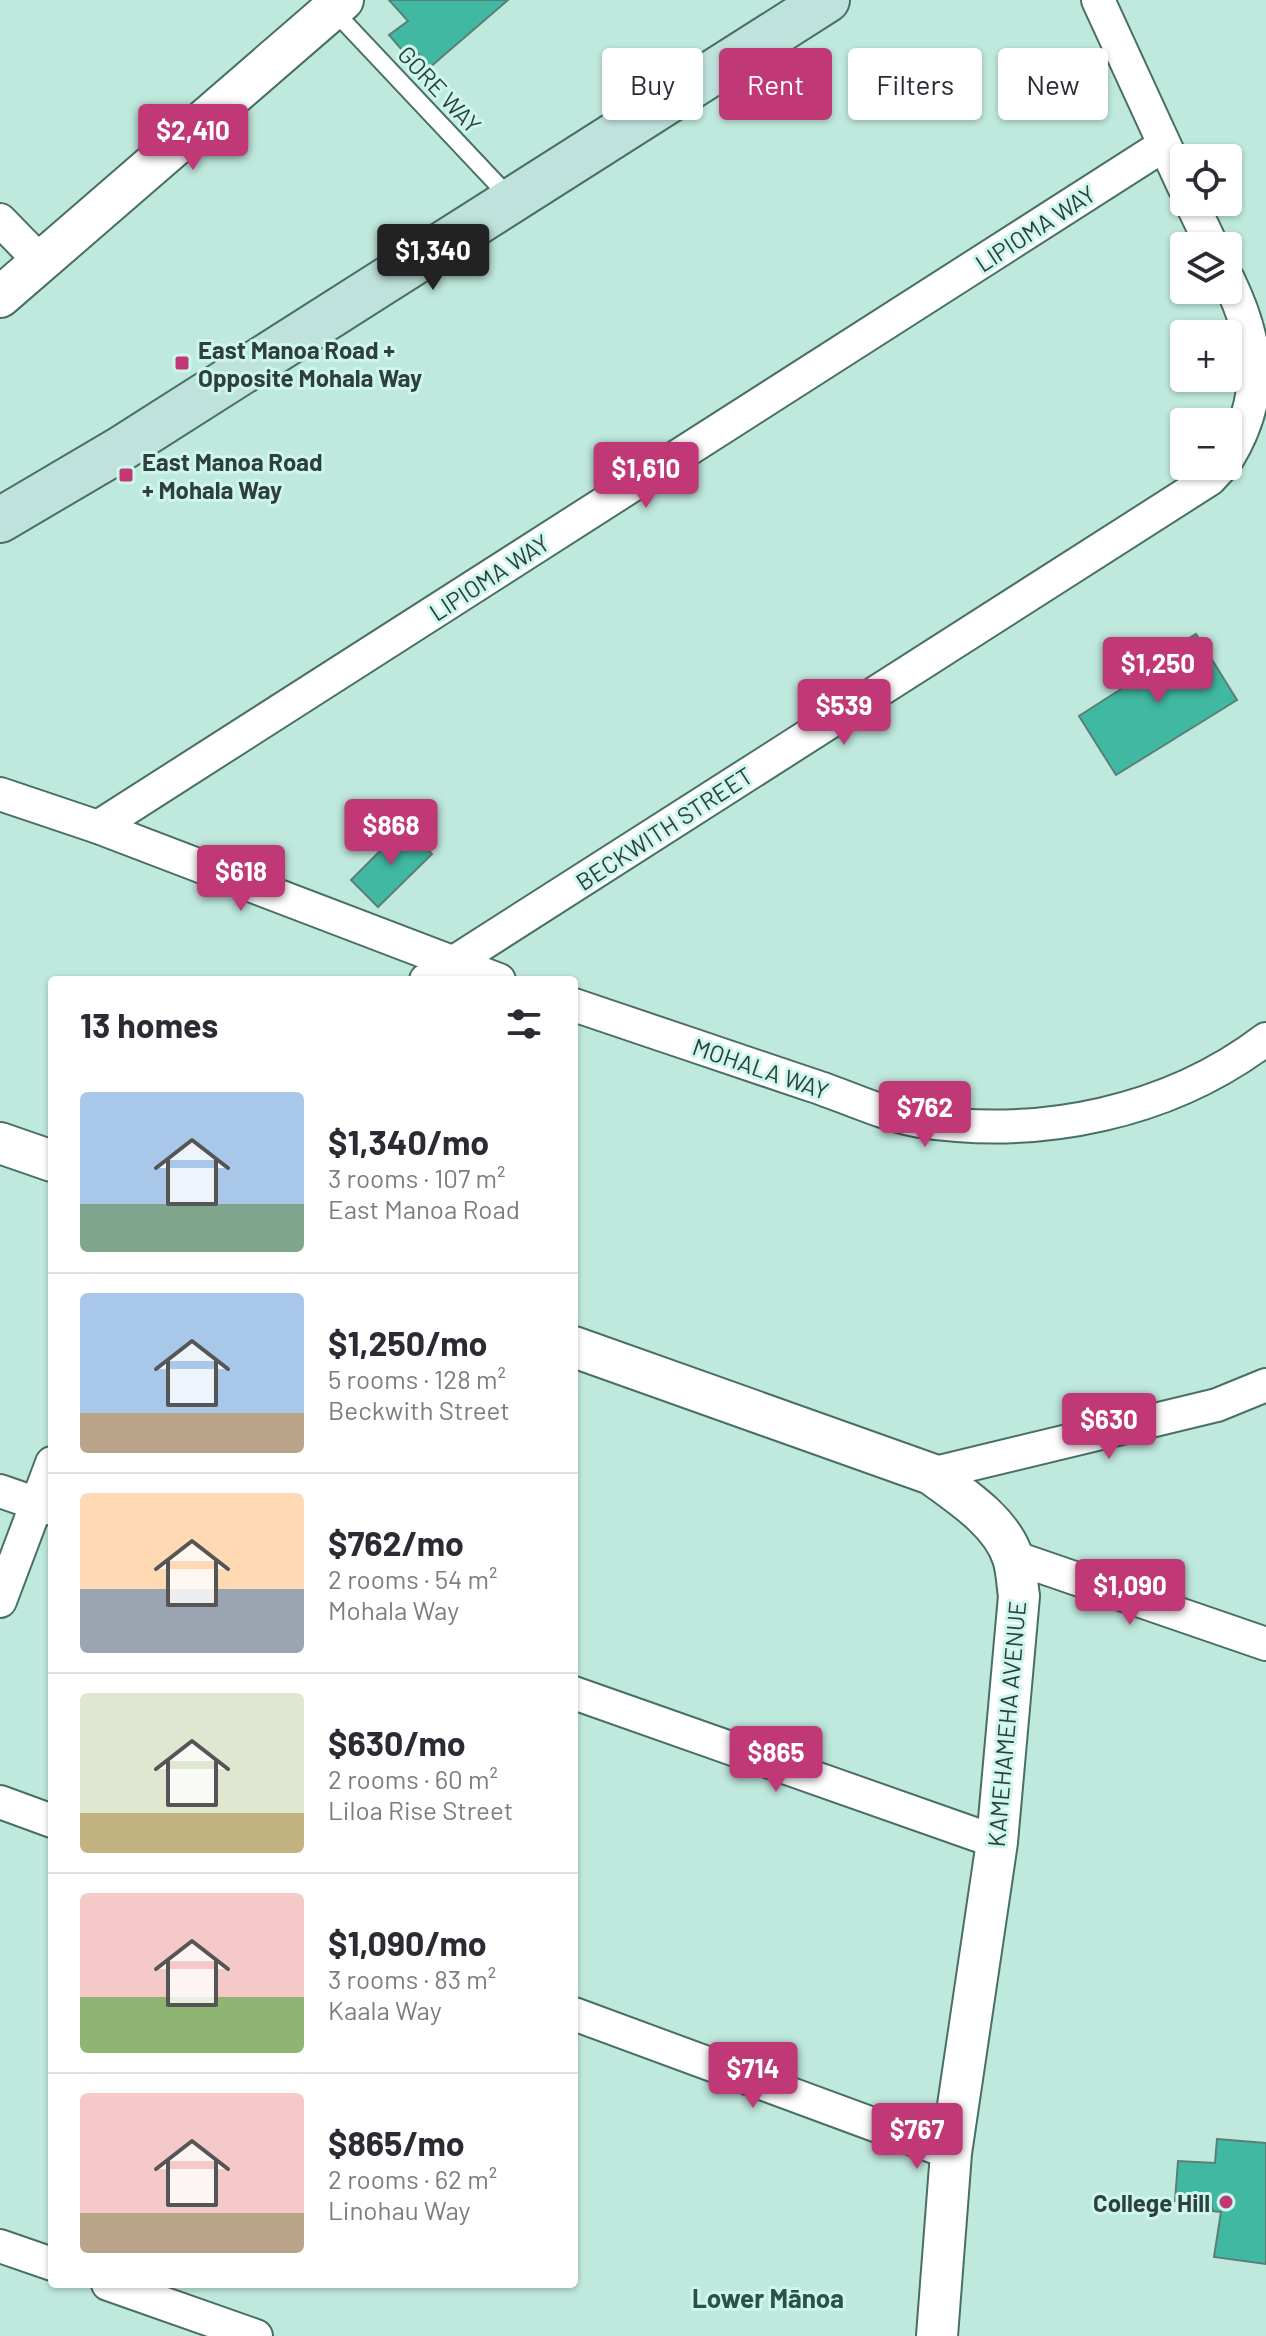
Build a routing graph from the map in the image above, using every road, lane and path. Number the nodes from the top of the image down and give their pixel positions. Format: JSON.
{"nodes":[{"id":1,"x":827,"y":0,"type":"edge"},
{"id":2,"x":1098,"y":0,"type":"edge"},
{"id":3,"x":338,"y":5,"type":"edge"},
{"id":4,"x":1164,"y":145,"type":"junction"},
{"id":5,"x":1170,"y":158,"type":"edge"},
{"id":6,"x":513,"y":201,"type":"junction"},
{"id":7,"x":0,"y":220,"type":"edge"},
{"id":8,"x":40,"y":261,"type":"junction"},
{"id":9,"x":1242,"y":296,"type":"edge"},
{"id":10,"x":0,"y":297,"type":"edge"},
{"id":11,"x":1256,"y":313,"type":"edge"},
{"id":12,"x":1242,"y":434,"type":"edge"},
{"id":13,"x":1208,"y":480,"type":"edge"},
{"id":14,"x":0,"y":520,"type":"edge"},
{"id":15,"x":0,"y":794,"type":"edge"},
{"id":16,"x":98,"y":827,"type":"junction"},
{"id":17,"x":439,"y":972,"type":"edge"},
{"id":18,"x":469,"y":976,"type":"edge"},
{"id":19,"x":578,"y":1006,"type":"edge"},
{"id":20,"x":1266,"y":1039,"type":"edge"},
{"id":21,"x":0,"y":1143,"type":"edge"},
{"id":22,"x":48,"y":1160,"type":"edge"},
{"id":23,"x":578,"y":1348,"type":"edge"},
{"id":24,"x":1266,"y":1385,"type":"edge"},
{"id":25,"x":931,"y":1474,"type":"junction"},
{"id":26,"x":0,"y":1491,"type":"edge"},
{"id":27,"x":45,"y":1507,"type":"edge"},
{"id":28,"x":1013,"y":1557,"type":"junction"},
{"id":29,"x":0,"y":1601,"type":"edge"},
{"id":30,"x":1266,"y":1644,"type":"edge"},
{"id":31,"x":578,"y":1694,"type":"edge"},
{"id":32,"x":0,"y":1802,"type":"edge"},
{"id":33,"x":48,"y":1820,"type":"edge"},
{"id":34,"x":997,"y":1842,"type":"junction"},
{"id":35,"x":578,"y":2015,"type":"edge"},
{"id":36,"x":951,"y":2153,"type":"junction"},
{"id":37,"x":0,"y":2246,"type":"edge"},
{"id":38,"x":48,"y":2263,"type":"edge"},
{"id":39,"x":119,"y":2288,"type":"edge"},
{"id":40,"x":256,"y":2336,"type":"edge"},
{"id":41,"x":937,"y":2336,"type":"edge"}],
"edges":[{"from":1,"to":6,"type":"main road"},
{"from":2,"to":4,"type":"street"},
{"from":3,"to":6,"type":"lane","name":"GORE WAY"},
{"from":3,"to":8,"type":"street"},
{"from":4,"to":5,"type":"street"},
{"from":4,"to":16,"type":"street","name":"LIPIOMA WAY"},
{"from":6,"to":14,"type":"main road"},
{"from":7,"to":8,"type":"street"},
{"from":8,"to":10,"type":"street"},
{"from":9,"to":11,"type":"street"},
{"from":11,"to":12,"type":"street"},
{"from":13,"to":17,"type":"street","name":"BECKWITH STREET"},
{"from":15,"to":16,"type":"street"},
{"from":16,"to":17,"type":"street"},
{"from":17,"to":18,"type":"street"},
{"from":19,"to":20,"type":"street","name":"MOHALA WAY"},
{"from":21,"to":22,"type":"street"},
{"from":23,"to":25,"type":"street","name":"KAMEHAMEHA AVENUE"},
{"from":24,"to":25,"type":"street"},
{"from":25,"to":28,"type":"street","name":"KAMEHAMEHA AVENUE"},
{"from":26,"to":27,"type":"street"},
{"from":27,"to":29,"type":"street"},
{"from":28,"to":30,"type":"street"},
{"from":28,"to":34,"type":"street","name":"KAMEHAMEHA AVENUE"},
{"from":31,"to":34,"type":"street"},
{"from":32,"to":33,"type":"street"},
{"from":34,"to":36,"type":"street","name":"KAMEHAMEHA AVENUE"},
{"from":35,"to":36,"type":"street"},
{"from":36,"to":41,"type":"street","name":"KAMEHAMEHA AVENUE"},
{"from":37,"to":38,"type":"street"},
{"from":39,"to":40,"type":"street"}]}
